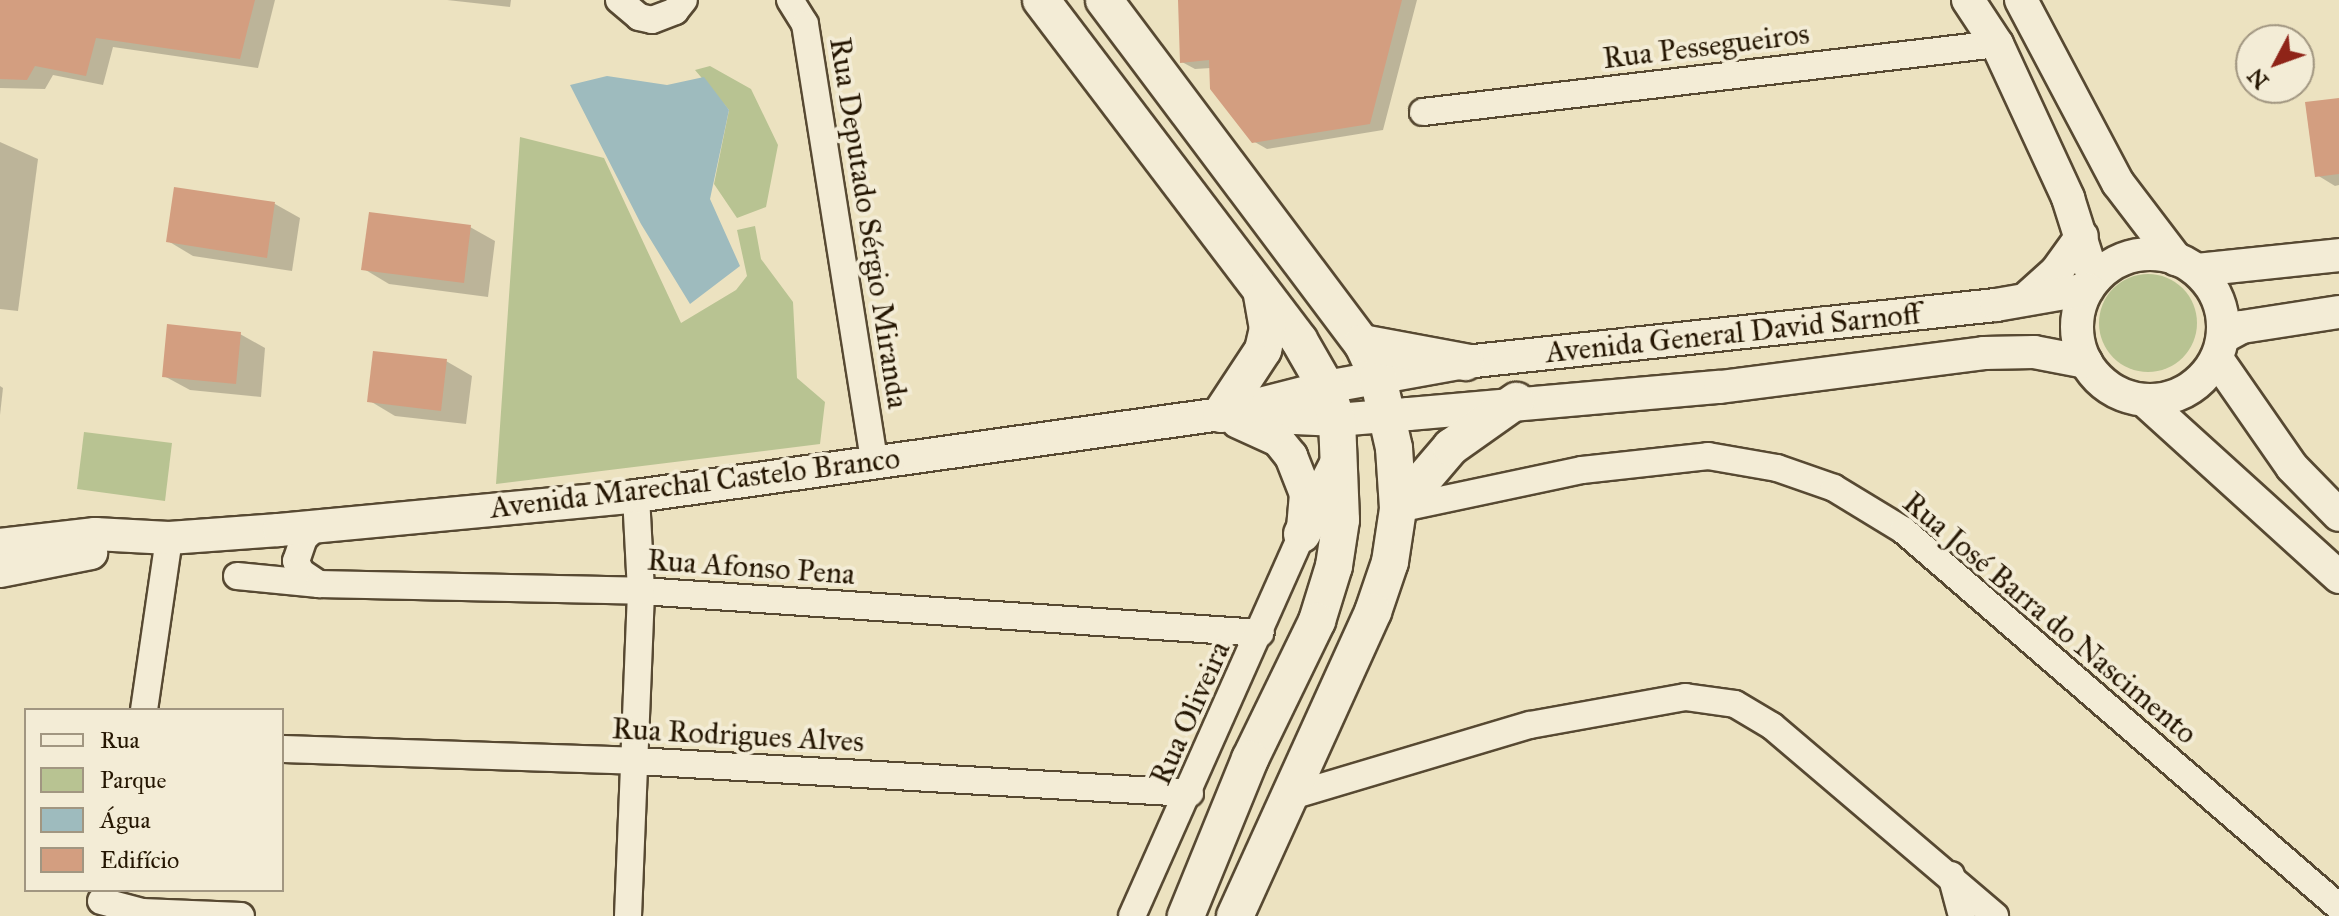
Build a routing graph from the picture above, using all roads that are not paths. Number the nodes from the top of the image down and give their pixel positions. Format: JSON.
{"nodes":[{"id":1,"x":619,"y":0,"type":"edge"},
{"id":2,"x":684,"y":0,"type":"edge"},
{"id":3,"x":790,"y":0,"type":"edge"},
{"id":4,"x":1041,"y":0,"type":"edge"},
{"id":5,"x":1104,"y":0,"type":"edge"},
{"id":6,"x":1968,"y":0,"type":"edge"},
{"id":7,"x":2021,"y":0,"type":"edge"},
{"id":8,"x":1997,"y":44,"type":"junction"},
{"id":9,"x":1423,"y":112,"type":"dead end"},
{"id":10,"x":2082,"y":236,"type":"junction"},
{"id":11,"x":2339,"y":255,"type":"edge"},
{"id":12,"x":2186,"y":265,"type":"junction"},
{"id":13,"x":2091,"y":284,"type":"junction"},
{"id":14,"x":1260,"y":285,"type":"junction"},
{"id":15,"x":2024,"y":300,"type":"junction"},
{"id":16,"x":2339,"y":312,"type":"edge"},
{"id":17,"x":1362,"y":343,"type":"junction"},
{"id":18,"x":2220,"y":348,"type":"junction"},
{"id":19,"x":1465,"y":362,"type":"junction"},
{"id":20,"x":2086,"y":362,"type":"junction"},
{"id":21,"x":1378,"y":378,"type":"junction"},
{"id":22,"x":1516,"y":401,"type":"junction"},
{"id":23,"x":2145,"y":401,"type":"junction"},
{"id":24,"x":1332,"y":404,"type":"junction"},
{"id":25,"x":1221,"y":414,"type":"junction"},
{"id":26,"x":1389,"y":415,"type":"junction"},
{"id":27,"x":1340,"y":459,"type":"junction"},
{"id":28,"x":874,"y":461,"type":"junction"},
{"id":29,"x":636,"y":496,"type":"junction"},
{"id":30,"x":1398,"y":509,"type":"junction"},
{"id":31,"x":2339,"y":515,"type":"edge"},
{"id":32,"x":316,"y":527,"type":"junction"},
{"id":33,"x":1302,"y":534,"type":"junction"},
{"id":34,"x":169,"y":538,"type":"junction"},
{"id":35,"x":0,"y":545,"type":"edge"},
{"id":36,"x":0,"y":571,"type":"edge"},
{"id":37,"x":237,"y":576,"type":"dead end"},
{"id":38,"x":2339,"y":577,"type":"edge"},
{"id":39,"x":319,"y":584,"type":"junction"},
{"id":40,"x":641,"y":591,"type":"junction"},
{"id":41,"x":1261,"y":633,"type":"junction"},
{"id":42,"x":147,"y":708,"type":"edge"},
{"id":43,"x":284,"y":749,"type":"edge"},
{"id":44,"x":636,"y":761,"type":"junction"},
{"id":45,"x":1190,"y":793,"type":"junction"},
{"id":46,"x":1288,"y":797,"type":"junction"},
{"id":47,"x":1951,"y":875,"type":"junction"},
{"id":48,"x":101,"y":902,"type":"edge"},
{"id":49,"x":142,"y":906,"type":"edge"},
{"id":50,"x":2339,"y":907,"type":"edge"},
{"id":51,"x":241,"y":916,"type":"edge"},
{"id":52,"x":628,"y":916,"type":"edge"},
{"id":53,"x":1132,"y":916,"type":"edge"},
{"id":54,"x":1186,"y":916,"type":"edge"},
{"id":55,"x":1235,"y":916,"type":"edge"},
{"id":56,"x":1962,"y":916,"type":"edge"},
{"id":57,"x":1995,"y":916,"type":"edge"}],
"edges":[{"from":1,"to":2,"type":"street"},
{"from":3,"to":28,"type":"street","name":"Rua Deputado Sérgio Miranda"},
{"from":4,"to":14,"type":"main road"},
{"from":5,"to":17,"type":"main road"},
{"from":6,"to":8,"type":"street"},
{"from":7,"to":12,"type":"street"},
{"from":8,"to":9,"type":"street","name":"Rua Pessegueiros"},
{"from":8,"to":10,"type":"street"},
{"from":10,"to":13,"type":"street"},
{"from":10,"to":15,"type":"street"},
{"from":11,"to":12,"type":"street"},
{"from":12,"to":13,"type":"street"},
{"from":12,"to":18,"type":"street"},
{"from":13,"to":15,"type":"street","name":"Avenida General David Sarnoff"},
{"from":13,"to":20,"type":"street"},
{"from":14,"to":24,"type":"main road"},
{"from":14,"to":25,"type":"main road"},
{"from":15,"to":19,"type":"street","name":"Avenida General David Sarnoff"},
{"from":16,"to":18,"type":"street"},
{"from":17,"to":19,"type":"main road"},
{"from":17,"to":21,"type":"main road"},
{"from":18,"to":23,"type":"street"},
{"from":18,"to":31,"type":"street"},
{"from":19,"to":21,"type":"street","name":"Avenida General David Sarnoff"},
{"from":20,"to":22,"type":"street","name":"Avenida General David Sarnoff"},
{"from":20,"to":23,"type":"street"},
{"from":21,"to":24,"type":"street","name":"Avenida General David Sarnoff"},
{"from":21,"to":26,"type":"main road"},
{"from":22,"to":26,"type":"street","name":"Avenida General David Sarnoff"},
{"from":22,"to":30,"type":"main road"},
{"from":23,"to":38,"type":"street"},
{"from":24,"to":25,"type":"street","name":"Avenida Marechal Castelo Branco"},
{"from":24,"to":26,"type":"street","name":"Avenida General David Sarnoff"},
{"from":24,"to":27,"type":"main road"},
{"from":25,"to":28,"type":"street","name":"Avenida Marechal Castelo Branco"},
{"from":25,"to":33,"type":"street"},
{"from":26,"to":30,"type":"main road"},
{"from":27,"to":33,"type":"main road"},
{"from":27,"to":54,"type":"main road"},
{"from":28,"to":29,"type":"street","name":"Avenida Marechal Castelo Branco"},
{"from":29,"to":32,"type":"street","name":"Avenida Marechal Castelo Branco"},
{"from":29,"to":40,"type":"street"},
{"from":30,"to":46,"type":"main road"},
{"from":30,"to":50,"type":"street","name":"Rua José Barra do Nascimento"},
{"from":32,"to":34,"type":"street","name":"Avenida Marechal Castelo Branco"},
{"from":32,"to":39,"type":"street"},
{"from":33,"to":41,"type":"street","name":"Rua Oliveira"},
{"from":34,"to":35,"type":"street","name":"Avenida Marechal Castelo Branco"},
{"from":34,"to":36,"type":"street","name":"Avenida Marechal Castelo Branco"},
{"from":34,"to":42,"type":"street"},
{"from":37,"to":39,"type":"street","name":"Rua Afonso Pena"},
{"from":39,"to":40,"type":"street","name":"Rua Afonso Pena"},
{"from":40,"to":41,"type":"street","name":"Rua Afonso Pena"},
{"from":40,"to":44,"type":"street"},
{"from":41,"to":45,"type":"street","name":"Rua Oliveira"},
{"from":43,"to":44,"type":"street","name":"Rua Rodrigues Alves"},
{"from":44,"to":45,"type":"street","name":"Rua Rodrigues Alves"},
{"from":44,"to":52,"type":"street"},
{"from":45,"to":53,"type":"street","name":"Rua Oliveira"},
{"from":46,"to":47,"type":"street"},
{"from":46,"to":55,"type":"main road"},
{"from":47,"to":56,"type":"street"},
{"from":47,"to":57,"type":"street"},
{"from":48,"to":49,"type":"street"},
{"from":49,"to":51,"type":"street"}]}
